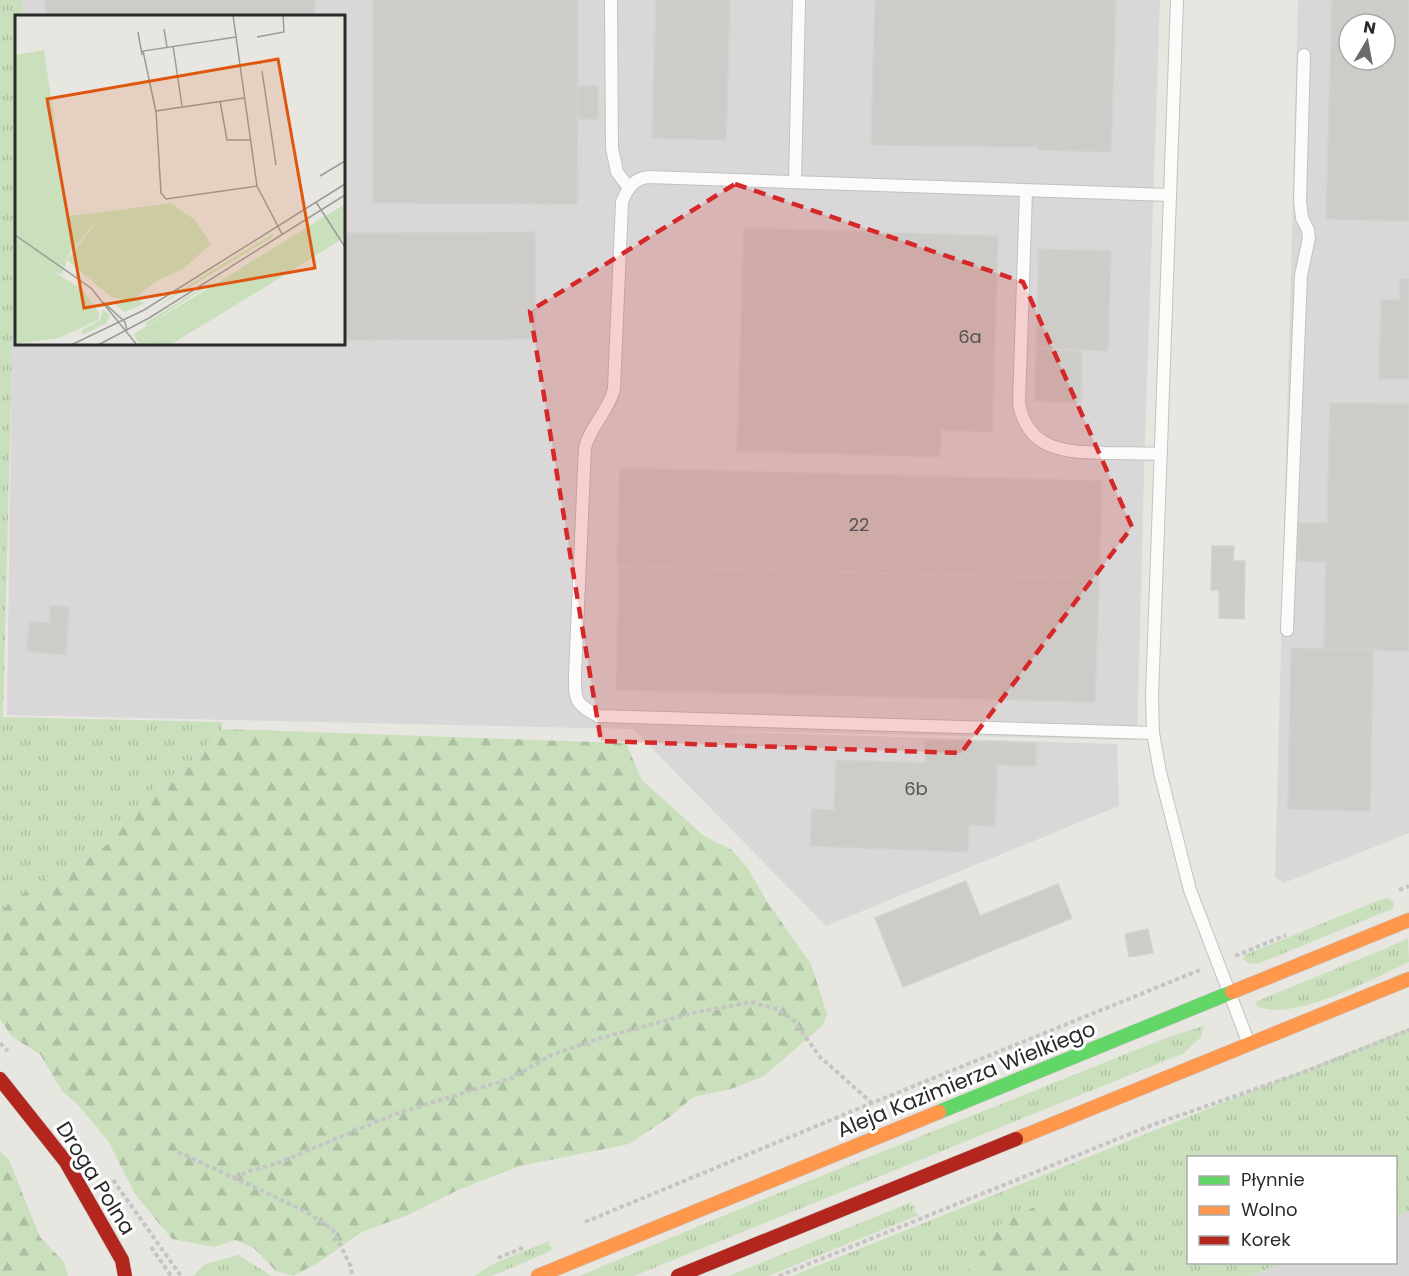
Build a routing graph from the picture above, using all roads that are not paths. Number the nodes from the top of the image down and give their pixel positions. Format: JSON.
{"nodes":[{"id":1,"x":611,"y":0,"type":"edge"},
{"id":2,"x":799,"y":0,"type":"edge"},
{"id":3,"x":1177,"y":0,"type":"edge"},
{"id":4,"x":1304,"y":55,"type":"dead end"},
{"id":5,"x":795,"y":182,"type":"junction"},
{"id":6,"x":629,"y":188,"type":"junction"},
{"id":7,"x":1026,"y":191,"type":"junction"},
{"id":8,"x":1170,"y":195,"type":"junction"},
{"id":9,"x":1161,"y":454,"type":"junction"},
{"id":10,"x":1287,"y":630,"type":"dead end"},
{"id":11,"x":1153,"y":733,"type":"junction"},
{"id":12,"x":1409,"y":920,"type":"edge"},
{"id":13,"x":1409,"y":979,"type":"edge"},
{"id":14,"x":1230,"y":994,"type":"junction"},
{"id":15,"x":1250,"y":1045,"type":"junction"},
{"id":16,"x":0,"y":1079,"type":"edge"},
{"id":17,"x":125,"y":1276,"type":"edge"},
{"id":18,"x":538,"y":1276,"type":"edge"},
{"id":19,"x":678,"y":1276,"type":"edge"}],
"edges":[{"from":1,"to":6,"type":"lane"},
{"from":2,"to":5,"type":"lane"},
{"from":3,"to":8,"type":"lane"},
{"from":4,"to":10,"type":"lane"},
{"from":5,"to":6,"type":"lane"},
{"from":5,"to":7,"type":"lane"},
{"from":6,"to":11,"type":"lane"},
{"from":7,"to":8,"type":"lane"},
{"from":7,"to":9,"type":"lane"},
{"from":8,"to":9,"type":"lane"},
{"from":9,"to":11,"type":"lane"},
{"from":11,"to":14,"type":"lane"},
{"from":12,"to":14,"type":"main road","name":"Aleja Kazimierza Wielkiego"},
{"from":13,"to":15,"type":"main road"},
{"from":14,"to":15,"type":"lane"},
{"from":14,"to":18,"type":"main road","name":"Aleja Kazimierza Wielkiego"},
{"from":15,"to":19,"type":"main road"},
{"from":16,"to":17,"type":"main road","name":"Droga Polna"}]}
